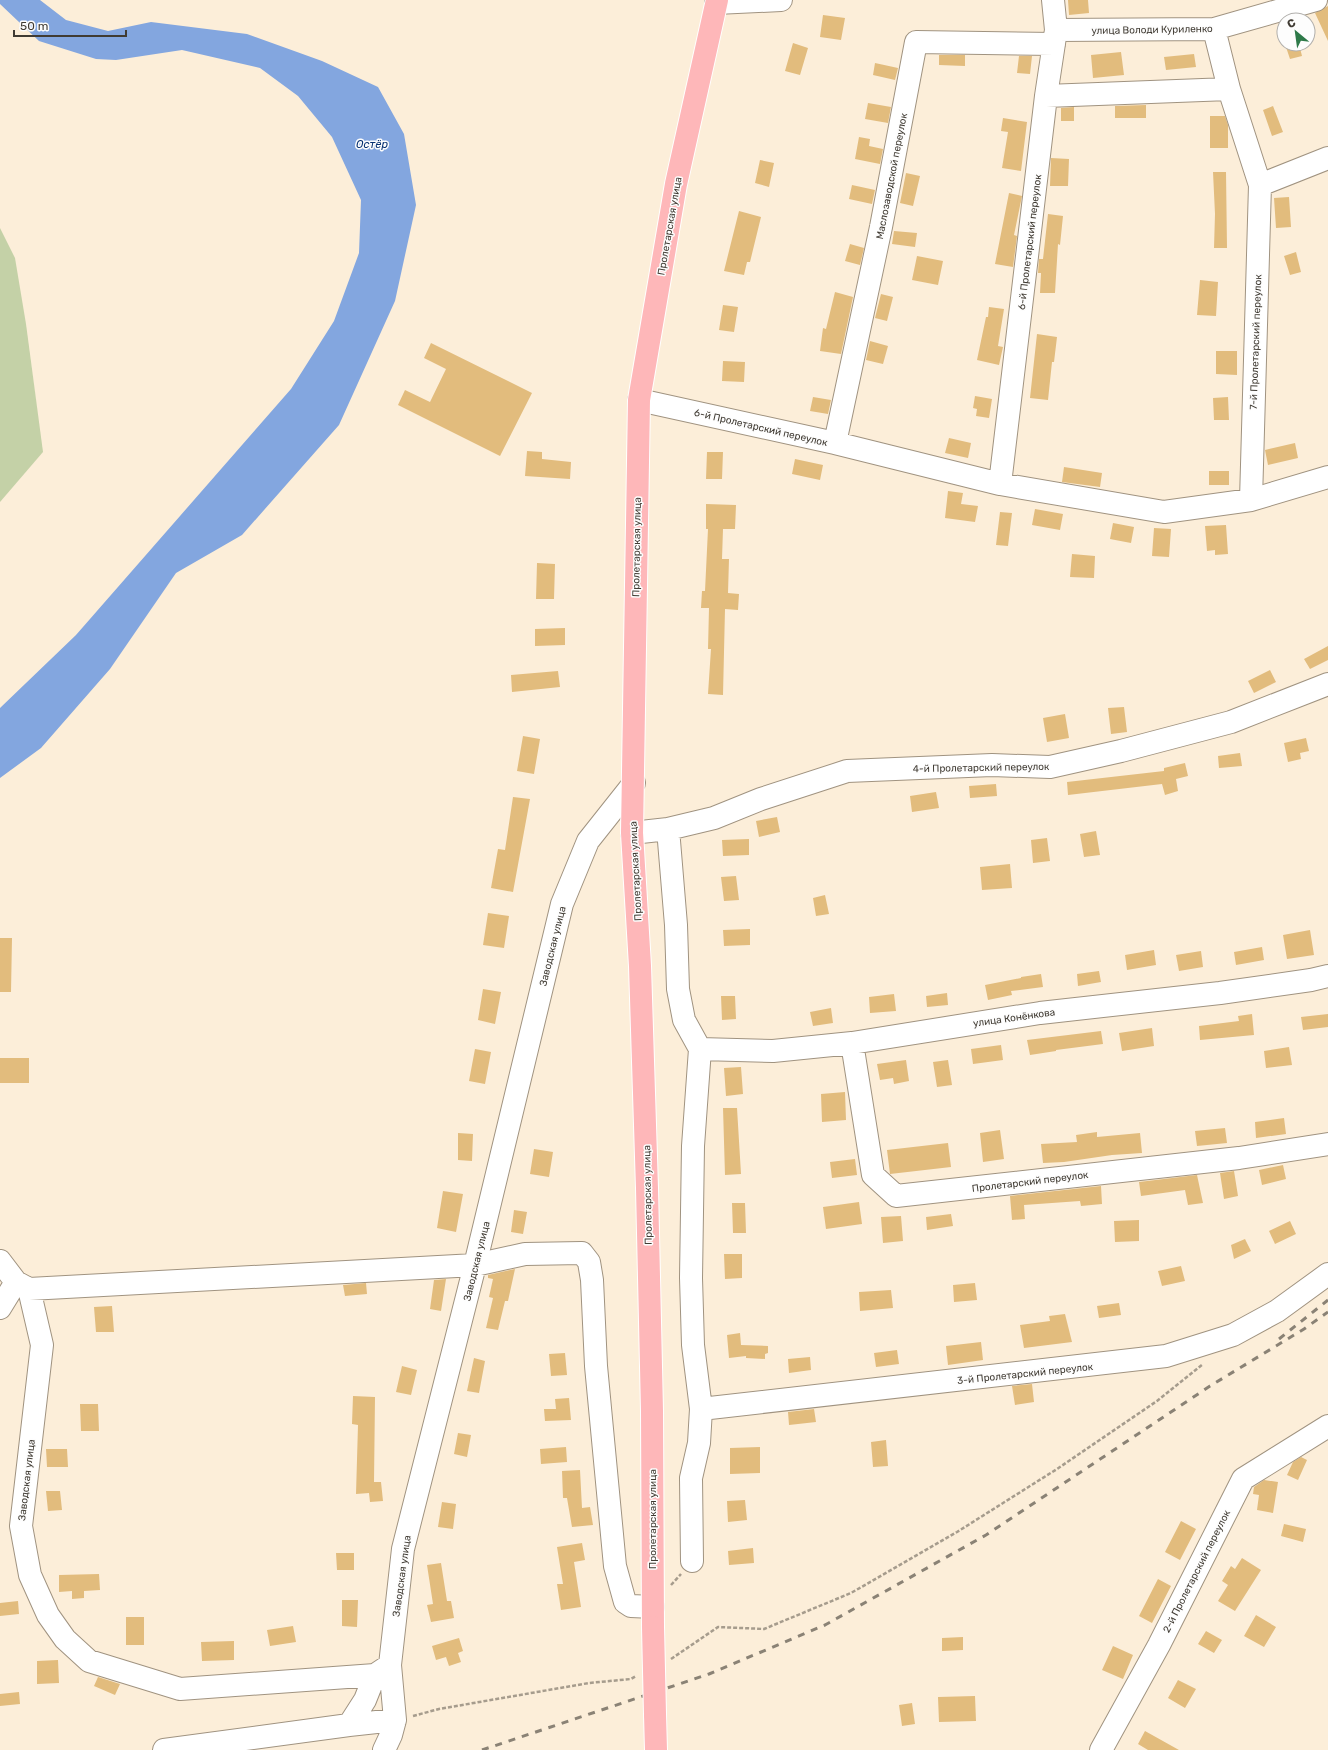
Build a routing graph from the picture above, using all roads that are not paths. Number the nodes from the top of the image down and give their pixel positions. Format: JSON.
{"nodes":[{"id":1,"x":781,"y":0,"type":"edge"},
{"id":2,"x":1053,"y":0,"type":"edge"},
{"id":3,"x":1316,"y":0,"type":"edge"},
{"id":4,"x":717,"y":2,"type":"edge"},
{"id":5,"x":1214,"y":29,"type":"junction"},
{"id":6,"x":1055,"y":37,"type":"junction"},
{"id":7,"x":1229,"y":89,"type":"junction"},
{"id":8,"x":1046,"y":96,"type":"junction"},
{"id":9,"x":1328,"y":158,"type":"edge"},
{"id":10,"x":1260,"y":185,"type":"junction"},
{"id":11,"x":639,"y":400,"type":"junction"},
{"id":12,"x":835,"y":443,"type":"junction"},
{"id":13,"x":1328,"y":477,"type":"edge"},
{"id":14,"x":1000,"y":484,"type":"junction"},
{"id":15,"x":1251,"y":500,"type":"junction"},
{"id":16,"x":1328,"y":684,"type":"edge"},
{"id":17,"x":634,"y":783,"type":"junction"},
{"id":18,"x":668,"y":828,"type":"junction"},
{"id":19,"x":632,"y":833,"type":"junction"},
{"id":20,"x":1328,"y":976,"type":"edge"},
{"id":21,"x":852,"y":1043,"type":"junction"},
{"id":22,"x":700,"y":1049,"type":"junction"},
{"id":23,"x":1328,"y":1144,"type":"edge"},
{"id":24,"x":0,"y":1261,"type":"edge"},
{"id":25,"x":476,"y":1265,"type":"junction"},
{"id":26,"x":1328,"y":1274,"type":"edge"},
{"id":27,"x":22,"y":1286,"type":"junction"},
{"id":28,"x":0,"y":1308,"type":"edge"},
{"id":29,"x":701,"y":1408,"type":"junction"},
{"id":30,"x":1328,"y":1426,"type":"edge"},
{"id":31,"x":692,"y":1561,"type":"dead end"},
{"id":32,"x":653,"y":1617,"type":"junction"},
{"id":33,"x":383,"y":1670,"type":"junction"},
{"id":34,"x":395,"y":1720,"type":"junction"},
{"id":35,"x":349,"y":1725,"type":"junction"},
{"id":36,"x":265,"y":1737,"type":"junction"},
{"id":37,"x":164,"y":1750,"type":"edge"},
{"id":38,"x":282,"y":1750,"type":"edge"},
{"id":39,"x":384,"y":1750,"type":"edge"},
{"id":40,"x":656,"y":1750,"type":"edge"},
{"id":41,"x":1101,"y":1750,"type":"edge"}],
"edges":[{"from":1,"to":4,"type":"street"},
{"from":2,"to":6,"type":"street","name":"6-й Пролетарский переулок"},
{"from":3,"to":5,"type":"street","name":"улица Володи Куриленко"},
{"from":4,"to":11,"type":"main road","name":"Пролетарская улица"},
{"from":5,"to":6,"type":"street","name":"улица Володи Куриленко"},
{"from":5,"to":7,"type":"street","name":"7-й Пролетарский переулок"},
{"from":6,"to":8,"type":"street","name":"6-й Пролетарский переулок"},
{"from":6,"to":12,"type":"street","name":"Маслозаводской переулок"},
{"from":7,"to":8,"type":"street"},
{"from":7,"to":10,"type":"street","name":"7-й Пролетарский переулок"},
{"from":8,"to":14,"type":"street","name":"6-й Пролетарский переулок"},
{"from":9,"to":10,"type":"street"},
{"from":10,"to":15,"type":"street","name":"7-й Пролетарский переулок"},
{"from":11,"to":12,"type":"street","name":"6-й Пролетарский переулок"},
{"from":11,"to":17,"type":"main road","name":"Пролетарская улица"},
{"from":12,"to":14,"type":"street","name":"6-й Пролетарский переулок"},
{"from":13,"to":15,"type":"street","name":"6-й Пролетарский переулок"},
{"from":14,"to":15,"type":"street","name":"6-й Пролетарский переулок"},
{"from":16,"to":18,"type":"street","name":"4-й Пролетарский переулок"},
{"from":17,"to":19,"type":"main road","name":"Пролетарская улица"},
{"from":17,"to":25,"type":"street","name":"Заводская улица"},
{"from":18,"to":19,"type":"street","name":"4-й Пролетарский переулок"},
{"from":18,"to":22,"type":"street"},
{"from":19,"to":32,"type":"main road","name":"Пролетарская улица"},
{"from":20,"to":21,"type":"street","name":"улица Конёнкова"},
{"from":21,"to":22,"type":"street","name":"улица Конёнкова"},
{"from":21,"to":23,"type":"street","name":"Пролетарский переулок"},
{"from":22,"to":29,"type":"street"},
{"from":24,"to":27,"type":"street","name":"Заводская улица"},
{"from":25,"to":27,"type":"street"},
{"from":25,"to":32,"type":"street"},
{"from":25,"to":33,"type":"street","name":"Заводская улица"},
{"from":26,"to":29,"type":"street","name":"3-й Пролетарский переулок"},
{"from":27,"to":28,"type":"street"},
{"from":27,"to":33,"type":"street","name":"Заводская улица"},
{"from":29,"to":31,"type":"street"},
{"from":30,"to":41,"type":"street","name":"2-й Пролетарский переулок"},
{"from":32,"to":40,"type":"main road","name":"Пролетарская улица","bridge":true},
{"from":33,"to":34,"type":"street"},
{"from":33,"to":35,"type":"street"},
{"from":34,"to":35,"type":"street"},
{"from":34,"to":39,"type":"street"},
{"from":35,"to":36,"type":"street"},
{"from":36,"to":37,"type":"street"},
{"from":36,"to":38,"type":"street"}]}
